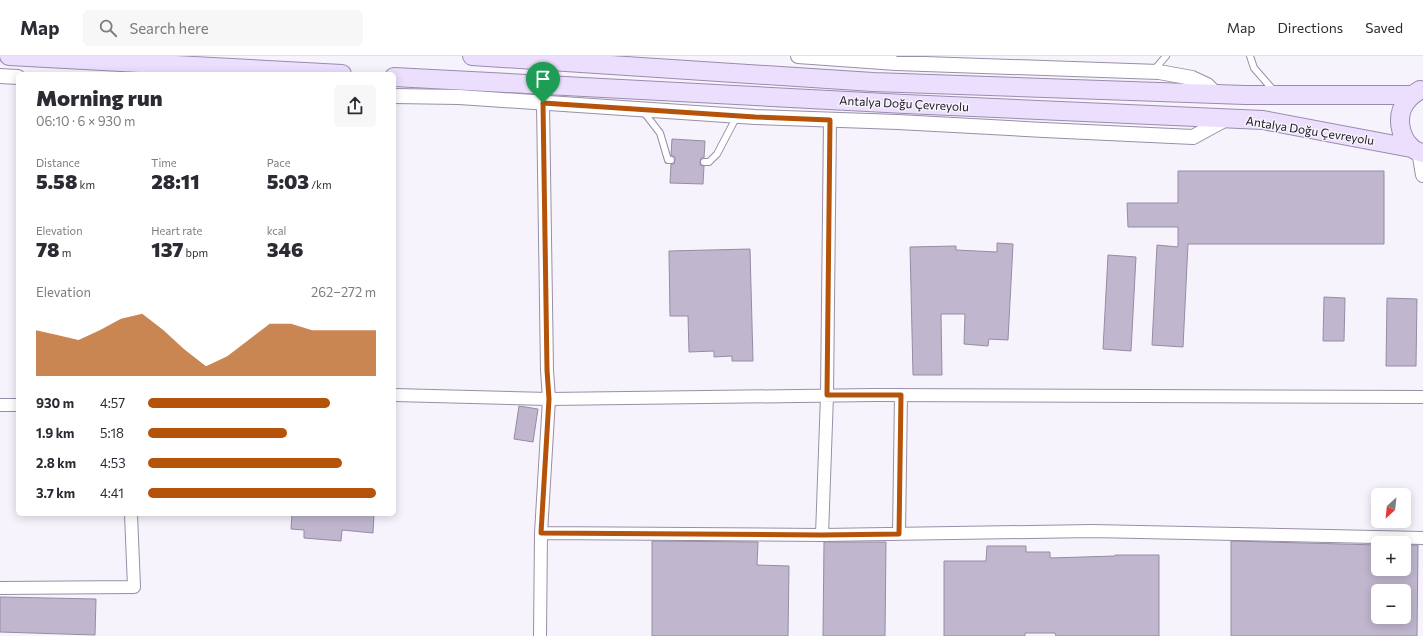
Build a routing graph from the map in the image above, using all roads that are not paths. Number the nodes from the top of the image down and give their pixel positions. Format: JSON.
{"nodes":[{"id":1,"x":9,"y":56,"type":"edge"},
{"id":2,"x":472,"y":56,"type":"edge"},
{"id":3,"x":798,"y":56,"type":"edge"},
{"id":4,"x":934,"y":56,"type":"edge"},
{"id":5,"x":1166,"y":56,"type":"edge"},
{"id":6,"x":1250,"y":56,"type":"edge"},
{"id":7,"x":897,"y":60,"type":"edge"},
{"id":8,"x":946,"y":65,"type":"junction"},
{"id":9,"x":305,"y":72,"type":"edge"},
{"id":10,"x":1152,"y":72,"type":"junction"},
{"id":11,"x":0,"y":76,"type":"edge"},
{"id":12,"x":16,"y":77,"type":"edge"},
{"id":13,"x":396,"y":77,"type":"edge"},
{"id":14,"x":1418,"y":92,"type":"edge"},
{"id":15,"x":1216,"y":94,"type":"junction"},
{"id":16,"x":1277,"y":95,"type":"junction"},
{"id":17,"x":396,"y":96,"type":"edge"},
{"id":18,"x":543,"y":103,"type":"junction"},
{"id":19,"x":642,"y":109,"type":"junction"},
{"id":20,"x":737,"y":116,"type":"junction"},
{"id":21,"x":1226,"y":119,"type":"junction"},
{"id":22,"x":830,"y":120,"type":"junction"},
{"id":23,"x":1418,"y":151,"type":"edge"},
{"id":24,"x":671,"y":160,"type":"dead end"},
{"id":25,"x":704,"y":162,"type":"dead end"},
{"id":26,"x":1423,"y":175,"type":"edge"},
{"id":27,"x":396,"y":395,"type":"edge"},
{"id":28,"x":827,"y":395,"type":"junction"},
{"id":29,"x":901,"y":395,"type":"junction"},
{"id":30,"x":1423,"y":397,"type":"edge"},
{"id":31,"x":549,"y":399,"type":"junction"},
{"id":32,"x":0,"y":405,"type":"edge"},
{"id":33,"x":16,"y":405,"type":"edge"},
{"id":34,"x":131,"y":516,"type":"edge"},
{"id":35,"x":541,"y":533,"type":"junction"},
{"id":36,"x":899,"y":534,"type":"junction"},
{"id":37,"x":822,"y":535,"type":"junction"},
{"id":38,"x":1423,"y":538,"type":"edge"},
{"id":39,"x":0,"y":588,"type":"edge"},
{"id":40,"x":540,"y":636,"type":"edge"}],
"edges":[{"from":1,"to":9,"type":"main road"},
{"from":2,"to":15,"type":"main road","name":"Antalya Doğu Çevreyolu"},
{"from":3,"to":7,"type":"street"},
{"from":4,"to":8,"type":"street"},
{"from":5,"to":10,"type":"lane"},
{"from":6,"to":16,"type":"lane"},
{"from":7,"to":8,"type":"street"},
{"from":8,"to":10,"type":"street"},
{"from":10,"to":15,"type":"street"},
{"from":11,"to":12,"type":"street"},
{"from":13,"to":21,"type":"main road","name":"Antalya Doğu Çevreyolu"},
{"from":14,"to":16,"type":"main road","name":"Antalya Doğu Çevreyolu"},
{"from":14,"to":23,"type":"main road"},
{"from":15,"to":16,"type":"main road","name":"Antalya Doğu Çevreyolu"},
{"from":17,"to":18,"type":"street"},
{"from":18,"to":19,"type":"street"},
{"from":18,"to":31,"type":"street"},
{"from":19,"to":20,"type":"street"},
{"from":19,"to":24,"type":"lane"},
{"from":20,"to":22,"type":"street"},
{"from":20,"to":25,"type":"lane"},
{"from":21,"to":22,"type":"street"},
{"from":21,"to":23,"type":"main road","name":"Antalya Doğu Çevreyolu"},
{"from":22,"to":28,"type":"street"},
{"from":23,"to":26,"type":"street"},
{"from":27,"to":31,"type":"street"},
{"from":28,"to":29,"type":"street"},
{"from":28,"to":31,"type":"street"},
{"from":28,"to":37,"type":"street"},
{"from":29,"to":30,"type":"street"},
{"from":29,"to":36,"type":"street"},
{"from":31,"to":35,"type":"street"},
{"from":32,"to":33,"type":"street"},
{"from":34,"to":39,"type":"street"},
{"from":35,"to":37,"type":"street"},
{"from":35,"to":40,"type":"street"},
{"from":36,"to":37,"type":"street"},
{"from":36,"to":38,"type":"street"}]}
